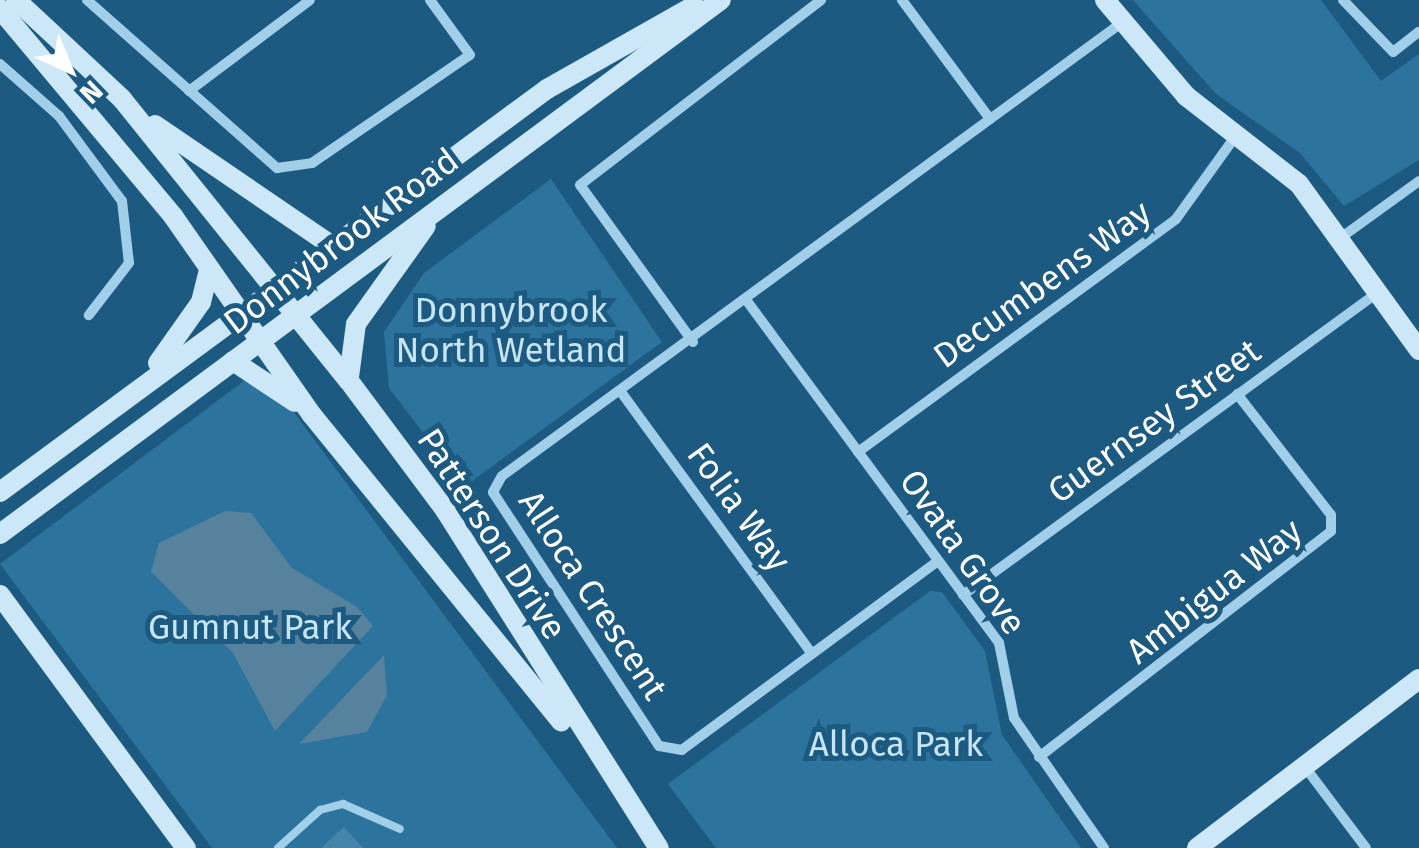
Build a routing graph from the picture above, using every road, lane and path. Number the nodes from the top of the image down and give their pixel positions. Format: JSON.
{"nodes":[{"id":1,"x":16,"y":0,"type":"edge"},
{"id":2,"x":87,"y":0,"type":"edge"},
{"id":3,"x":310,"y":0,"type":"edge"},
{"id":4,"x":430,"y":0,"type":"edge"},
{"id":5,"x":704,"y":0,"type":"edge"},
{"id":6,"x":720,"y":0,"type":"edge"},
{"id":7,"x":821,"y":0,"type":"edge"},
{"id":8,"x":902,"y":0,"type":"edge"},
{"id":9,"x":1105,"y":0,"type":"edge"},
{"id":10,"x":1343,"y":0,"type":"edge"},
{"id":11,"x":0,"y":9,"type":"edge"},
{"id":12,"x":1120,"y":24,"type":"junction"},
{"id":13,"x":1419,"y":32,"type":"edge"},
{"id":14,"x":0,"y":64,"type":"edge"},
{"id":15,"x":189,"y":91,"type":"junction"},
{"id":16,"x":122,"y":99,"type":"junction"},
{"id":17,"x":990,"y":119,"type":"junction"},
{"id":18,"x":1235,"y":137,"type":"junction"},
{"id":19,"x":1419,"y":181,"type":"edge"},
{"id":20,"x":439,"y":208,"type":"junction"},
{"id":21,"x":1339,"y":240,"type":"junction"},
{"id":22,"x":331,"y":245,"type":"junction"},
{"id":23,"x":209,"y":271,"type":"junction"},
{"id":24,"x":276,"y":286,"type":"junction"},
{"id":25,"x":1377,"y":293,"type":"junction"},
{"id":26,"x":747,"y":302,"type":"junction"},
{"id":27,"x":238,"y":314,"type":"junction"},
{"id":28,"x":298,"y":314,"type":"junction"},
{"id":29,"x":89,"y":315,"type":"dead end"},
{"id":30,"x":693,"y":342,"type":"junction"},
{"id":31,"x":258,"y":343,"type":"junction"},
{"id":32,"x":1419,"y":350,"type":"edge"},
{"id":33,"x":232,"y":362,"type":"junction"},
{"id":34,"x":349,"y":380,"type":"junction"},
{"id":35,"x":138,"y":388,"type":"junction"},
{"id":36,"x":621,"y":392,"type":"junction"},
{"id":37,"x":1237,"y":394,"type":"junction"},
{"id":38,"x":312,"y":416,"type":"junction"},
{"id":39,"x":858,"y":452,"type":"junction"},
{"id":40,"x":0,"y":492,"type":"edge"},
{"id":41,"x":0,"y":534,"type":"edge"},
{"id":42,"x":938,"y":561,"type":"junction"},
{"id":43,"x":0,"y":595,"type":"edge"},
{"id":44,"x":963,"y":595,"type":"junction"},
{"id":45,"x":812,"y":654,"type":"junction"},
{"id":46,"x":1419,"y":678,"type":"edge"},
{"id":47,"x":1039,"y":758,"type":"junction"},
{"id":48,"x":1306,"y":767,"type":"junction"},
{"id":49,"x":622,"y":796,"type":"junction"},
{"id":50,"x":400,"y":829,"type":"dead end"},
{"id":51,"x":186,"y":848,"type":"edge"},
{"id":52,"x":278,"y":848,"type":"edge"},
{"id":53,"x":659,"y":848,"type":"edge"},
{"id":54,"x":1104,"y":848,"type":"edge"},
{"id":55,"x":1197,"y":848,"type":"edge"},
{"id":56,"x":1366,"y":848,"type":"edge"}],
"edges":[{"from":1,"to":16,"type":"street"},
{"from":2,"to":15,"type":"street"},
{"from":3,"to":15,"type":"street"},
{"from":4,"to":15,"type":"street"},
{"from":5,"to":22,"type":"street","name":"Donnybrook Road"},
{"from":6,"to":20,"type":"street","name":"Donnybrook Road"},
{"from":7,"to":30,"type":"street"},
{"from":8,"to":17,"type":"street"},
{"from":9,"to":12,"type":"street"},
{"from":10,"to":13,"type":"street"},
{"from":11,"to":23,"type":"street","name":"Patterson Drive"},
{"from":12,"to":17,"type":"street","name":"Alloca Crescent"},
{"from":12,"to":18,"type":"street"},
{"from":14,"to":29,"type":"street"},
{"from":16,"to":22,"type":"street"},
{"from":16,"to":24,"type":"street","name":"Patterson Drive"},
{"from":17,"to":26,"type":"street","name":"Alloca Crescent"},
{"from":18,"to":21,"type":"street"},
{"from":18,"to":39,"type":"street","name":"Decumbens Way"},
{"from":19,"to":21,"type":"street"},
{"from":20,"to":28,"type":"street","name":"Donnybrook Road"},
{"from":20,"to":34,"type":"street"},
{"from":21,"to":25,"type":"street"},
{"from":22,"to":24,"type":"street","name":"Donnybrook Road"},
{"from":23,"to":27,"type":"street","name":"Patterson Drive"},
{"from":23,"to":35,"type":"street"},
{"from":24,"to":27,"type":"street","name":"Donnybrook Road"},
{"from":24,"to":28,"type":"street","name":"Patterson Drive"},
{"from":25,"to":32,"type":"street"},
{"from":25,"to":37,"type":"street","name":"Guernsey Street"},
{"from":26,"to":30,"type":"street","name":"Alloca Crescent"},
{"from":26,"to":39,"type":"street","name":"Ovata Grove"},
{"from":27,"to":31,"type":"street","name":"Patterson Drive"},
{"from":27,"to":35,"type":"street","name":"Donnybrook Road"},
{"from":28,"to":31,"type":"street","name":"Donnybrook Road"},
{"from":28,"to":34,"type":"street","name":"Patterson Drive"},
{"from":30,"to":36,"type":"street","name":"Alloca Crescent"},
{"from":31,"to":33,"type":"street","name":"Donnybrook Road"},
{"from":31,"to":38,"type":"street","name":"Patterson Drive"},
{"from":33,"to":38,"type":"street"},
{"from":33,"to":41,"type":"street","name":"Donnybrook Road"},
{"from":34,"to":49,"type":"street","name":"Patterson Drive"},
{"from":35,"to":40,"type":"street","name":"Donnybrook Road"},
{"from":36,"to":45,"type":"street","name":"Folia Way"},
{"from":36,"to":45,"type":"street","name":"Alloca Crescent"},
{"from":37,"to":44,"type":"street","name":"Guernsey Street"},
{"from":37,"to":47,"type":"street","name":"Ambigua Way"},
{"from":38,"to":49,"type":"street","name":"Patterson Drive"},
{"from":39,"to":42,"type":"street","name":"Ovata Grove"},
{"from":42,"to":44,"type":"street","name":"Ovata Grove"},
{"from":42,"to":45,"type":"street","name":"Alloca Crescent"},
{"from":43,"to":51,"type":"street"},
{"from":44,"to":47,"type":"street","name":"Ovata Grove"},
{"from":46,"to":48,"type":"street"},
{"from":47,"to":54,"type":"street","name":"Ovata Grove"},
{"from":48,"to":55,"type":"street"},
{"from":48,"to":56,"type":"street"},
{"from":49,"to":53,"type":"street","name":"Patterson Drive"},
{"from":50,"to":52,"type":"lane"}]}
